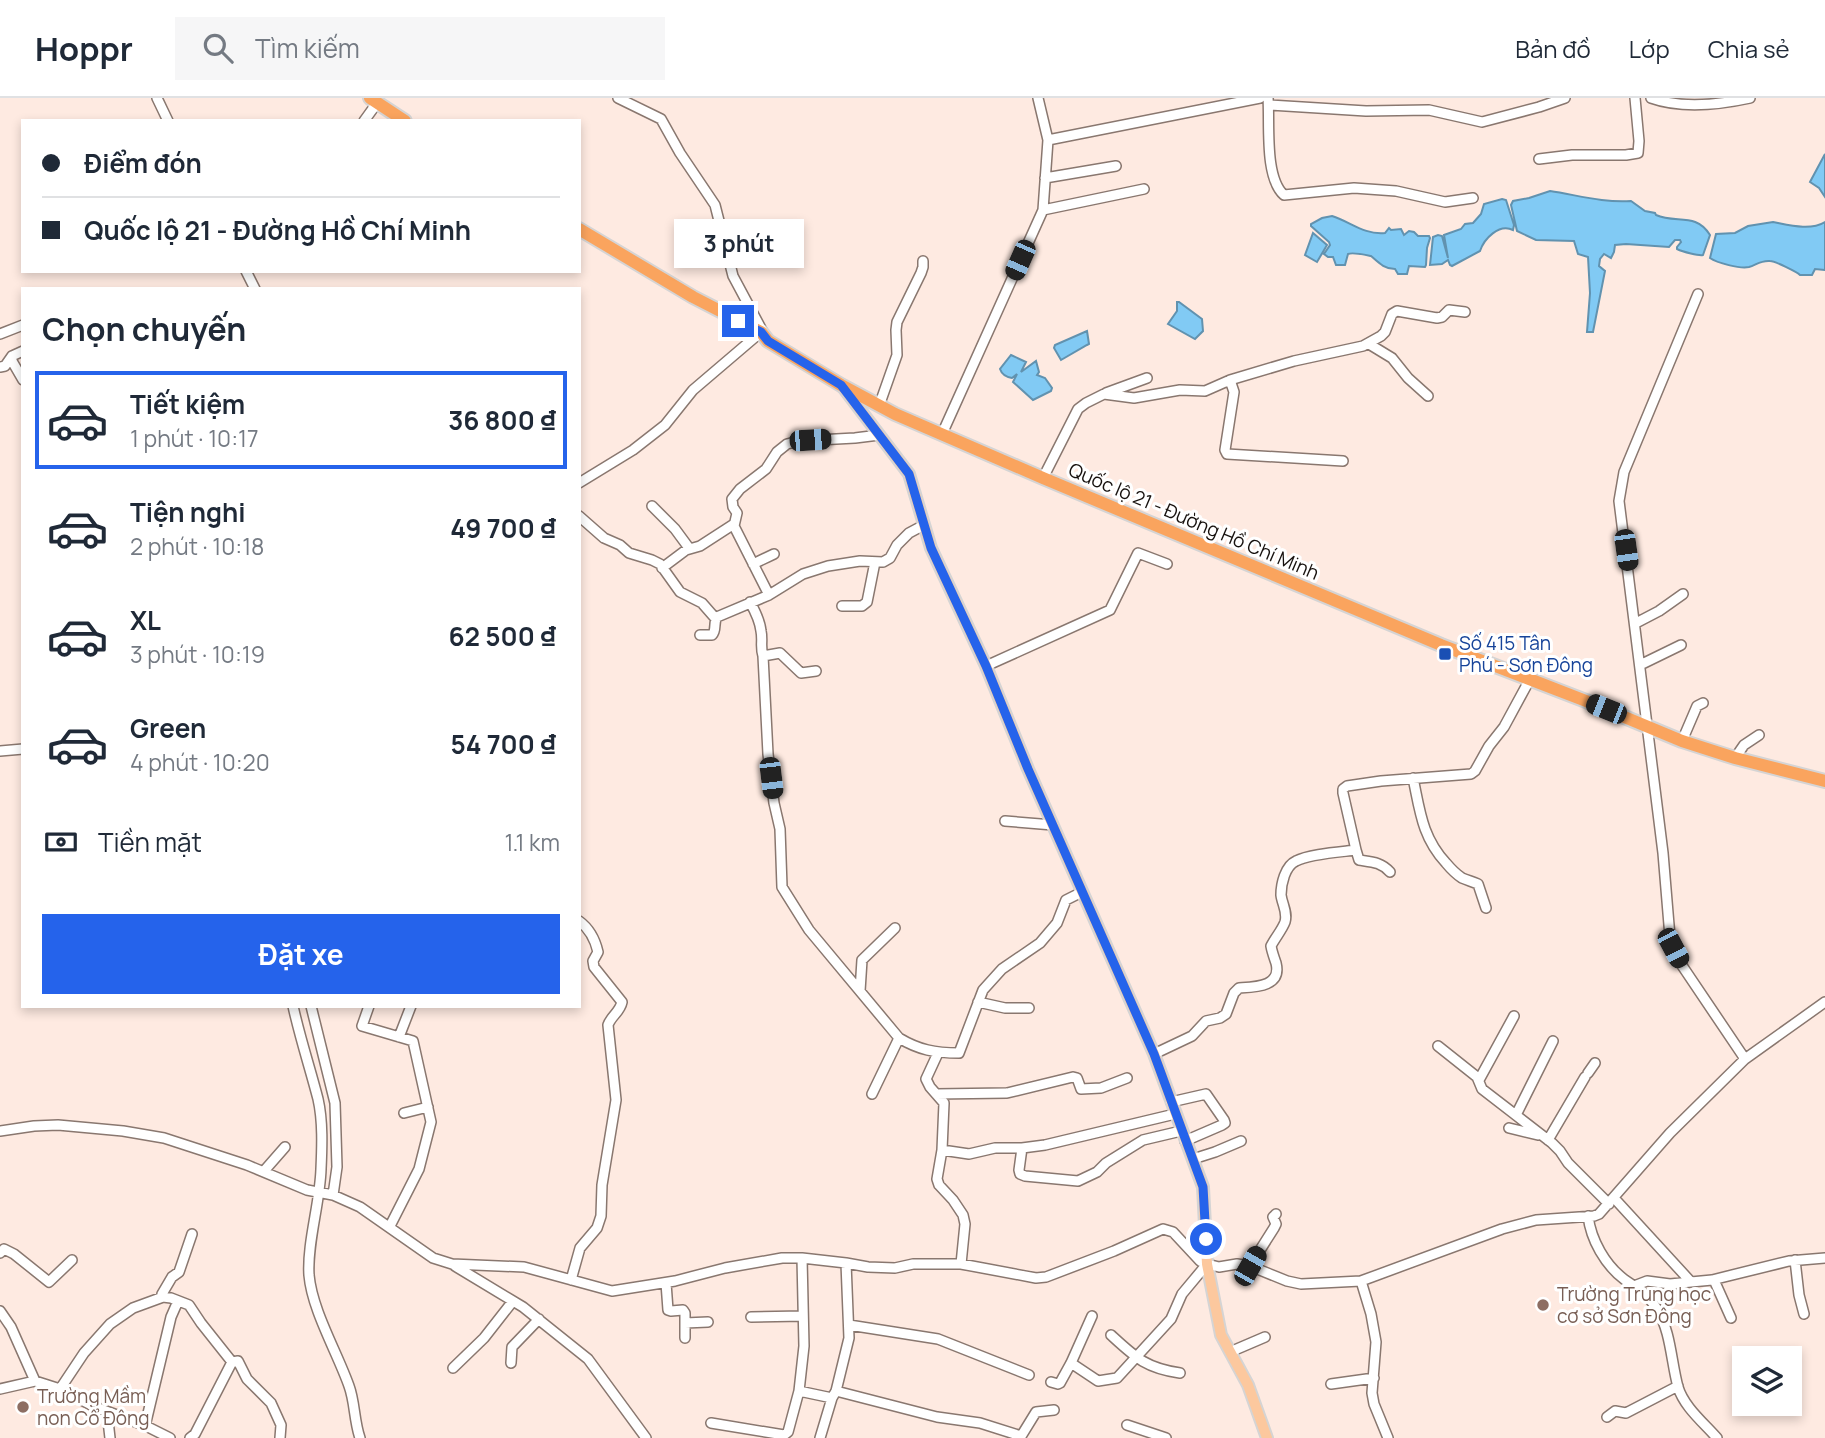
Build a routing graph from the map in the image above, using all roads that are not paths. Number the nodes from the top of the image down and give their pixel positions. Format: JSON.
{"nodes":[{"id":1,"x":157,"y":98,"type":"edge"},
{"id":2,"x":618,"y":98,"type":"edge"},
{"id":3,"x":1038,"y":98,"type":"edge"},
{"id":4,"x":1260,"y":98,"type":"edge"},
{"id":5,"x":1565,"y":98,"type":"edge"},
{"id":6,"x":1635,"y":98,"type":"edge"},
{"id":7,"x":1651,"y":98,"type":"edge"},
{"id":8,"x":1750,"y":98,"type":"edge"},
{"id":9,"x":379,"y":101,"type":"edge"},
{"id":10,"x":1268,"y":101,"type":"edge"},
{"id":11,"x":638,"y":103,"type":"edge"},
{"id":12,"x":167,"y":119,"type":"edge"},
{"id":13,"x":366,"y":119,"type":"edge"},
{"id":14,"x":402,"y":119,"type":"edge"},
{"id":15,"x":1048,"y":140,"type":"junction"},
{"id":16,"x":1539,"y":159,"type":"dead end"},
{"id":17,"x":1116,"y":166,"type":"dead end"},
{"id":18,"x":1045,"y":178,"type":"junction"},
{"id":19,"x":1144,"y":189,"type":"dead end"},
{"id":20,"x":1473,"y":198,"type":"dead end"},
{"id":21,"x":1043,"y":209,"type":"junction"},
{"id":22,"x":581,"y":230,"type":"edge"},
{"id":23,"x":923,"y":261,"type":"dead end"},
{"id":24,"x":1698,"y":294,"type":"dead end"},
{"id":25,"x":1465,"y":312,"type":"dead end"},
{"id":26,"x":21,"y":326,"type":"edge"},
{"id":27,"x":0,"y":334,"type":"edge"},
{"id":28,"x":764,"y":337,"type":"junction"},
{"id":29,"x":1369,"y":344,"type":"junction"},
{"id":30,"x":21,"y":352,"type":"edge"},
{"id":31,"x":12,"y":356,"type":"junction"},
{"id":32,"x":0,"y":367,"type":"edge"},
{"id":33,"x":21,"y":377,"type":"edge"},
{"id":34,"x":1147,"y":379,"type":"dead end"},
{"id":35,"x":1230,"y":380,"type":"junction"},
{"id":36,"x":841,"y":385,"type":"junction"},
{"id":37,"x":1104,"y":394,"type":"junction"},
{"id":38,"x":1428,"y":396,"type":"dead end"},
{"id":39,"x":879,"y":406,"type":"junction"},
{"id":40,"x":879,"y":435,"type":"junction"},
{"id":41,"x":942,"y":435,"type":"junction"},
{"id":42,"x":1343,"y":461,"type":"dead end"},
{"id":43,"x":1044,"y":478,"type":"junction"},
{"id":44,"x":581,"y":483,"type":"edge"},
{"id":45,"x":652,"y":506,"type":"dead end"},
{"id":46,"x":581,"y":518,"type":"edge"},
{"id":47,"x":734,"y":524,"type":"junction"},
{"id":48,"x":924,"y":525,"type":"junction"},
{"id":49,"x":689,"y":548,"type":"junction"},
{"id":50,"x":774,"y":554,"type":"dead end"},
{"id":51,"x":876,"y":562,"type":"junction"},
{"id":52,"x":753,"y":564,"type":"junction"},
{"id":53,"x":1167,"y":564,"type":"dead end"},
{"id":54,"x":662,"y":568,"type":"junction"},
{"id":55,"x":769,"y":594,"type":"junction"},
{"id":56,"x":1683,"y":594,"type":"dead end"},
{"id":57,"x":750,"y":602,"type":"junction"},
{"id":58,"x":842,"y":606,"type":"dead end"},
{"id":59,"x":716,"y":619,"type":"junction"},
{"id":60,"x":1636,"y":623,"type":"junction"},
{"id":61,"x":700,"y":635,"type":"dead end"},
{"id":62,"x":1681,"y":645,"type":"dead end"},
{"id":63,"x":763,"y":656,"type":"junction"},
{"id":64,"x":1640,"y":664,"type":"junction"},
{"id":65,"x":986,"y":666,"type":"junction"},
{"id":66,"x":816,"y":671,"type":"dead end"},
{"id":67,"x":1530,"y":679,"type":"junction"},
{"id":68,"x":1703,"y":703,"type":"dead end"},
{"id":69,"x":1647,"y":726,"type":"junction"},
{"id":70,"x":1759,"y":735,"type":"dead end"},
{"id":71,"x":1682,"y":741,"type":"junction"},
{"id":72,"x":21,"y":749,"type":"edge"},
{"id":73,"x":0,"y":751,"type":"edge"},
{"id":74,"x":1735,"y":758,"type":"junction"},
{"id":75,"x":1413,"y":778,"type":"junction"},
{"id":76,"x":1825,"y":781,"type":"edge"},
{"id":77,"x":1005,"y":821,"type":"dead end"},
{"id":78,"x":1053,"y":825,"type":"junction"},
{"id":79,"x":1356,"y":850,"type":"junction"},
{"id":80,"x":1390,"y":872,"type":"dead end"},
{"id":81,"x":1082,"y":892,"type":"junction"},
{"id":82,"x":1486,"y":908,"type":"dead end"},
{"id":83,"x":581,"y":923,"type":"edge"},
{"id":84,"x":895,"y":928,"type":"dead end"},
{"id":85,"x":860,"y":991,"type":"junction"},
{"id":86,"x":978,"y":1002,"type":"junction"},
{"id":87,"x":1825,"y":1002,"type":"edge"},
{"id":88,"x":293,"y":1008,"type":"edge"},
{"id":89,"x":312,"y":1008,"type":"edge"},
{"id":90,"x":368,"y":1008,"type":"edge"},
{"id":91,"x":410,"y":1008,"type":"edge"},
{"id":92,"x":1029,"y":1008,"type":"dead end"},
{"id":93,"x":1514,"y":1016,"type":"dead end"},
{"id":94,"x":399,"y":1037,"type":"junction"},
{"id":95,"x":899,"y":1038,"type":"junction"},
{"id":96,"x":1553,"y":1041,"type":"dead end"},
{"id":97,"x":1438,"y":1046,"type":"dead end"},
{"id":98,"x":938,"y":1053,"type":"junction"},
{"id":99,"x":1154,"y":1054,"type":"junction"},
{"id":100,"x":1745,"y":1059,"type":"junction"},
{"id":101,"x":1595,"y":1063,"type":"dead end"},
{"id":102,"x":1127,"y":1078,"type":"dead end"},
{"id":103,"x":1479,"y":1080,"type":"junction"},
{"id":104,"x":872,"y":1094,"type":"dead end"},
{"id":105,"x":936,"y":1094,"type":"junction"},
{"id":106,"x":1171,"y":1102,"type":"junction"},
{"id":107,"x":428,"y":1107,"type":"junction"},
{"id":108,"x":404,"y":1112,"type":"dead end"},
{"id":109,"x":1175,"y":1114,"type":"junction"},
{"id":110,"x":1516,"y":1115,"type":"junction"},
{"id":111,"x":1509,"y":1128,"type":"dead end"},
{"id":112,"x":0,"y":1131,"type":"edge"},
{"id":113,"x":1183,"y":1136,"type":"junction"},
{"id":114,"x":1544,"y":1138,"type":"junction"},
{"id":115,"x":1241,"y":1141,"type":"dead end"},
{"id":116,"x":285,"y":1147,"type":"dead end"},
{"id":117,"x":1022,"y":1149,"type":"junction"},
{"id":118,"x":942,"y":1150,"type":"junction"},
{"id":119,"x":1193,"y":1159,"type":"junction"},
{"id":120,"x":264,"y":1171,"type":"junction"},
{"id":121,"x":326,"y":1194,"type":"junction"},
{"id":122,"x":1611,"y":1201,"type":"junction"},
{"id":123,"x":1276,"y":1214,"type":"dead end"},
{"id":124,"x":1588,"y":1216,"type":"junction"},
{"id":125,"x":390,"y":1226,"type":"junction"},
{"id":126,"x":192,"y":1234,"type":"dead end"},
{"id":127,"x":0,"y":1253,"type":"edge"},
{"id":128,"x":802,"y":1258,"type":"junction"},
{"id":129,"x":1825,"y":1258,"type":"edge"},
{"id":130,"x":72,"y":1260,"type":"dead end"},
{"id":131,"x":1795,"y":1260,"type":"junction"},
{"id":132,"x":846,"y":1263,"type":"junction"},
{"id":133,"x":452,"y":1264,"type":"junction"},
{"id":134,"x":961,"y":1264,"type":"junction"},
{"id":135,"x":1207,"y":1264,"type":"junction"},
{"id":136,"x":1250,"y":1266,"type":"junction"},
{"id":137,"x":570,"y":1280,"type":"junction"},
{"id":138,"x":1714,"y":1280,"type":"junction"},
{"id":139,"x":1361,"y":1281,"type":"junction"},
{"id":140,"x":1691,"y":1282,"type":"junction"},
{"id":141,"x":666,"y":1283,"type":"junction"},
{"id":142,"x":1634,"y":1286,"type":"junction"},
{"id":143,"x":163,"y":1297,"type":"junction"},
{"id":144,"x":178,"y":1301,"type":"junction"},
{"id":145,"x":513,"y":1301,"type":"junction"},
{"id":146,"x":0,"y":1311,"type":"edge"},
{"id":147,"x":1804,"y":1314,"type":"dead end"},
{"id":148,"x":803,"y":1316,"type":"junction"},
{"id":149,"x":1092,"y":1316,"type":"dead end"},
{"id":150,"x":751,"y":1317,"type":"dead end"},
{"id":151,"x":1731,"y":1318,"type":"dead end"},
{"id":152,"x":538,"y":1320,"type":"junction"},
{"id":153,"x":708,"y":1322,"type":"dead end"},
{"id":154,"x":685,"y":1323,"type":"junction"},
{"id":155,"x":849,"y":1325,"type":"junction"},
{"id":156,"x":1111,"y":1335,"type":"dead end"},
{"id":157,"x":1265,"y":1337,"type":"dead end"},
{"id":158,"x":685,"y":1338,"type":"dead end"},
{"id":159,"x":1230,"y":1352,"type":"junction"},
{"id":160,"x":1136,"y":1358,"type":"junction"},
{"id":161,"x":232,"y":1362,"type":"junction"},
{"id":162,"x":510,"y":1363,"type":"dead end"},
{"id":163,"x":1071,"y":1363,"type":"junction"},
{"id":164,"x":453,"y":1368,"type":"dead end"},
{"id":165,"x":1180,"y":1373,"type":"dead end"},
{"id":166,"x":1029,"y":1376,"type":"dead end"},
{"id":167,"x":1374,"y":1378,"type":"junction"},
{"id":168,"x":35,"y":1381,"type":"junction"},
{"id":169,"x":1051,"y":1382,"type":"dead end"},
{"id":170,"x":1331,"y":1384,"type":"dead end"},
{"id":171,"x":1678,"y":1386,"type":"junction"},
{"id":172,"x":0,"y":1389,"type":"edge"},
{"id":173,"x":60,"y":1390,"type":"junction"},
{"id":174,"x":799,"y":1391,"type":"junction"},
{"id":175,"x":834,"y":1395,"type":"junction"},
{"id":176,"x":1054,"y":1410,"type":"dead end"},
{"id":177,"x":107,"y":1412,"type":"junction"},
{"id":178,"x":1607,"y":1417,"type":"dead end"},
{"id":179,"x":711,"y":1423,"type":"dead end"},
{"id":180,"x":1127,"y":1425,"type":"dead end"},
{"id":181,"x":145,"y":1426,"type":"junction"},
{"id":182,"x":1021,"y":1437,"type":"edge"},
{"id":183,"x":110,"y":1438,"type":"edge"},
{"id":184,"x":170,"y":1438,"type":"edge"},
{"id":185,"x":190,"y":1438,"type":"edge"},
{"id":186,"x":280,"y":1438,"type":"edge"},
{"id":187,"x":360,"y":1438,"type":"edge"},
{"id":188,"x":646,"y":1438,"type":"edge"},
{"id":189,"x":820,"y":1438,"type":"edge"},
{"id":190,"x":1166,"y":1438,"type":"edge"},
{"id":191,"x":1267,"y":1438,"type":"edge"},
{"id":192,"x":1388,"y":1438,"type":"edge"},
{"id":193,"x":1717,"y":1438,"type":"edge"}],
"edges":[{"from":1,"to":12,"type":"street"},
{"from":2,"to":11,"type":"street"},
{"from":3,"to":15,"type":"street"},
{"from":4,"to":15,"type":"street"},
{"from":5,"to":10,"type":"street"},
{"from":6,"to":16,"type":"street"},
{"from":7,"to":8,"type":"street"},
{"from":9,"to":13,"type":"street"},
{"from":9,"to":14,"type":"highway"},
{"from":10,"to":20,"type":"street"},
{"from":11,"to":28,"type":"street"},
{"from":15,"to":18,"type":"street"},
{"from":17,"to":18,"type":"street"},
{"from":18,"to":21,"type":"street"},
{"from":19,"to":21,"type":"street"},
{"from":21,"to":41,"type":"street"},
{"from":22,"to":28,"type":"highway","name":"Quốc lộ 21 - Đường Hồ Chí Minh"},
{"from":23,"to":39,"type":"street"},
{"from":24,"to":60,"type":"street"},
{"from":25,"to":29,"type":"street"},
{"from":26,"to":27,"type":"street"},
{"from":28,"to":36,"type":"highway","name":"Quốc lộ 21 - Đường Hồ Chí Minh"},
{"from":28,"to":44,"type":"street"},
{"from":29,"to":35,"type":"street"},
{"from":29,"to":38,"type":"street"},
{"from":30,"to":31,"type":"street"},
{"from":31,"to":32,"type":"street"},
{"from":31,"to":33,"type":"street"},
{"from":34,"to":37,"type":"street"},
{"from":35,"to":37,"type":"street"},
{"from":35,"to":42,"type":"street"},
{"from":36,"to":39,"type":"highway","name":"Quốc lộ 21 - Đường Hồ Chí Minh"},
{"from":36,"to":40,"type":"main road"},
{"from":37,"to":43,"type":"street"},
{"from":39,"to":41,"type":"highway","name":"Quốc lộ 21 - Đường Hồ Chí Minh"},
{"from":40,"to":47,"type":"street"},
{"from":40,"to":48,"type":"main road"},
{"from":41,"to":43,"type":"highway","name":"Quốc lộ 21 - Đường Hồ Chí Minh"},
{"from":43,"to":67,"type":"highway","name":"Quốc lộ 21 - Đường Hồ Chí Minh"},
{"from":45,"to":49,"type":"street"},
{"from":46,"to":54,"type":"street"},
{"from":47,"to":49,"type":"street"},
{"from":47,"to":52,"type":"street"},
{"from":48,"to":51,"type":"street"},
{"from":48,"to":65,"type":"main road"},
{"from":49,"to":54,"type":"street"},
{"from":50,"to":52,"type":"street"},
{"from":51,"to":55,"type":"street"},
{"from":51,"to":58,"type":"street"},
{"from":52,"to":55,"type":"street"},
{"from":53,"to":65,"type":"street"},
{"from":54,"to":59,"type":"street"},
{"from":55,"to":57,"type":"street"},
{"from":56,"to":60,"type":"street"},
{"from":57,"to":59,"type":"street"},
{"from":57,"to":63,"type":"street"},
{"from":59,"to":61,"type":"street"},
{"from":60,"to":64,"type":"street"},
{"from":62,"to":64,"type":"street"},
{"from":63,"to":66,"type":"street"},
{"from":63,"to":85,"type":"street"},
{"from":64,"to":69,"type":"street"},
{"from":65,"to":78,"type":"main road"},
{"from":67,"to":69,"type":"highway","name":"Quốc lộ 21 - Đường Hồ Chí Minh"},
{"from":67,"to":75,"type":"street"},
{"from":68,"to":71,"type":"street"},
{"from":69,"to":71,"type":"highway","name":"Quốc lộ 21 - Đường Hồ Chí Minh"},
{"from":69,"to":100,"type":"street"},
{"from":70,"to":74,"type":"street"},
{"from":71,"to":74,"type":"highway","name":"Quốc lộ 21 - Đường Hồ Chí Minh"},
{"from":72,"to":73,"type":"street"},
{"from":74,"to":76,"type":"highway","name":"Quốc lộ 21 - Đường Hồ Chí Minh"},
{"from":75,"to":79,"type":"street"},
{"from":75,"to":82,"type":"street"},
{"from":77,"to":78,"type":"street"},
{"from":78,"to":81,"type":"main road"},
{"from":79,"to":80,"type":"street"},
{"from":79,"to":99,"type":"street"},
{"from":81,"to":86,"type":"street"},
{"from":81,"to":99,"type":"main road"},
{"from":83,"to":137,"type":"street"},
{"from":84,"to":85,"type":"street"},
{"from":85,"to":95,"type":"street"},
{"from":86,"to":92,"type":"street"},
{"from":86,"to":98,"type":"street"},
{"from":87,"to":100,"type":"street"},
{"from":88,"to":121,"type":"street"},
{"from":89,"to":121,"type":"street"},
{"from":90,"to":94,"type":"street"},
{"from":91,"to":94,"type":"street"},
{"from":93,"to":103,"type":"street"},
{"from":94,"to":107,"type":"street"},
{"from":95,"to":98,"type":"street"},
{"from":95,"to":104,"type":"street"},
{"from":96,"to":110,"type":"street"},
{"from":97,"to":103,"type":"street"},
{"from":98,"to":105,"type":"street"},
{"from":99,"to":106,"type":"main road"},
{"from":100,"to":122,"type":"street"},
{"from":101,"to":114,"type":"street"},
{"from":102,"to":105,"type":"street"},
{"from":103,"to":110,"type":"street"},
{"from":105,"to":118,"type":"street"},
{"from":106,"to":109,"type":"main road"},
{"from":106,"to":113,"type":"street"},
{"from":107,"to":108,"type":"street"},
{"from":107,"to":125,"type":"street"},
{"from":109,"to":113,"type":"main road"},
{"from":109,"to":117,"type":"street"},
{"from":110,"to":114,"type":"street"},
{"from":111,"to":114,"type":"street"},
{"from":112,"to":120,"type":"street"},
{"from":113,"to":117,"type":"street"},
{"from":113,"to":119,"type":"main road"},
{"from":114,"to":122,"type":"street"},
{"from":115,"to":119,"type":"street"},
{"from":116,"to":120,"type":"street"},
{"from":117,"to":118,"type":"street"},
{"from":118,"to":134,"type":"street"},
{"from":119,"to":135,"type":"main road"},
{"from":120,"to":121,"type":"street"},
{"from":121,"to":125,"type":"street"},
{"from":121,"to":187,"type":"street"},
{"from":122,"to":124,"type":"street"},
{"from":122,"to":140,"type":"street"},
{"from":123,"to":136,"type":"street"},
{"from":124,"to":139,"type":"street"},
{"from":124,"to":142,"type":"street"},
{"from":125,"to":133,"type":"street"},
{"from":126,"to":143,"type":"street"},
{"from":127,"to":130,"type":"street"},
{"from":128,"to":132,"type":"street"},
{"from":128,"to":141,"type":"street"},
{"from":128,"to":148,"type":"street"},
{"from":129,"to":131,"type":"street"},
{"from":131,"to":138,"type":"street"},
{"from":131,"to":147,"type":"street"},
{"from":132,"to":134,"type":"street"},
{"from":132,"to":155,"type":"street"},
{"from":133,"to":137,"type":"street"},
{"from":133,"to":145,"type":"street"},
{"from":134,"to":135,"type":"street"},
{"from":135,"to":136,"type":"street"},
{"from":135,"to":159,"type":"main road"},
{"from":135,"to":160,"type":"street"},
{"from":136,"to":139,"type":"street"},
{"from":137,"to":141,"type":"street"},
{"from":138,"to":140,"type":"street"},
{"from":138,"to":151,"type":"street"},
{"from":139,"to":167,"type":"street"},
{"from":140,"to":142,"type":"street"},
{"from":141,"to":154,"type":"street"},
{"from":142,"to":171,"type":"street"},
{"from":143,"to":144,"type":"street"},
{"from":143,"to":173,"type":"street"},
{"from":144,"to":161,"type":"street"},
{"from":144,"to":181,"type":"street"},
{"from":145,"to":152,"type":"street"},
{"from":145,"to":164,"type":"street"},
{"from":146,"to":168,"type":"street"},
{"from":148,"to":150,"type":"street"},
{"from":148,"to":174,"type":"street"},
{"from":149,"to":163,"type":"street"},
{"from":152,"to":162,"type":"street"},
{"from":152,"to":188,"type":"street"},
{"from":153,"to":154,"type":"street"},
{"from":154,"to":158,"type":"street"},
{"from":155,"to":166,"type":"street"},
{"from":155,"to":175,"type":"street"},
{"from":156,"to":160,"type":"street"},
{"from":157,"to":159,"type":"street"},
{"from":159,"to":191,"type":"main road"},
{"from":160,"to":163,"type":"street"},
{"from":160,"to":165,"type":"street"},
{"from":161,"to":185,"type":"street"},
{"from":161,"to":186,"type":"street"},
{"from":163,"to":169,"type":"street"},
{"from":167,"to":170,"type":"street"},
{"from":167,"to":192,"type":"street"},
{"from":168,"to":172,"type":"street"},
{"from":168,"to":173,"type":"street"},
{"from":171,"to":178,"type":"street"},
{"from":171,"to":193,"type":"street"},
{"from":173,"to":177,"type":"street"},
{"from":174,"to":175,"type":"street"},
{"from":174,"to":179,"type":"street"},
{"from":175,"to":182,"type":"street"},
{"from":175,"to":189,"type":"street"},
{"from":176,"to":182,"type":"street"},
{"from":177,"to":181,"type":"street"},
{"from":177,"to":183,"type":"street"},
{"from":180,"to":190,"type":"street"},
{"from":181,"to":184,"type":"street"}]}
